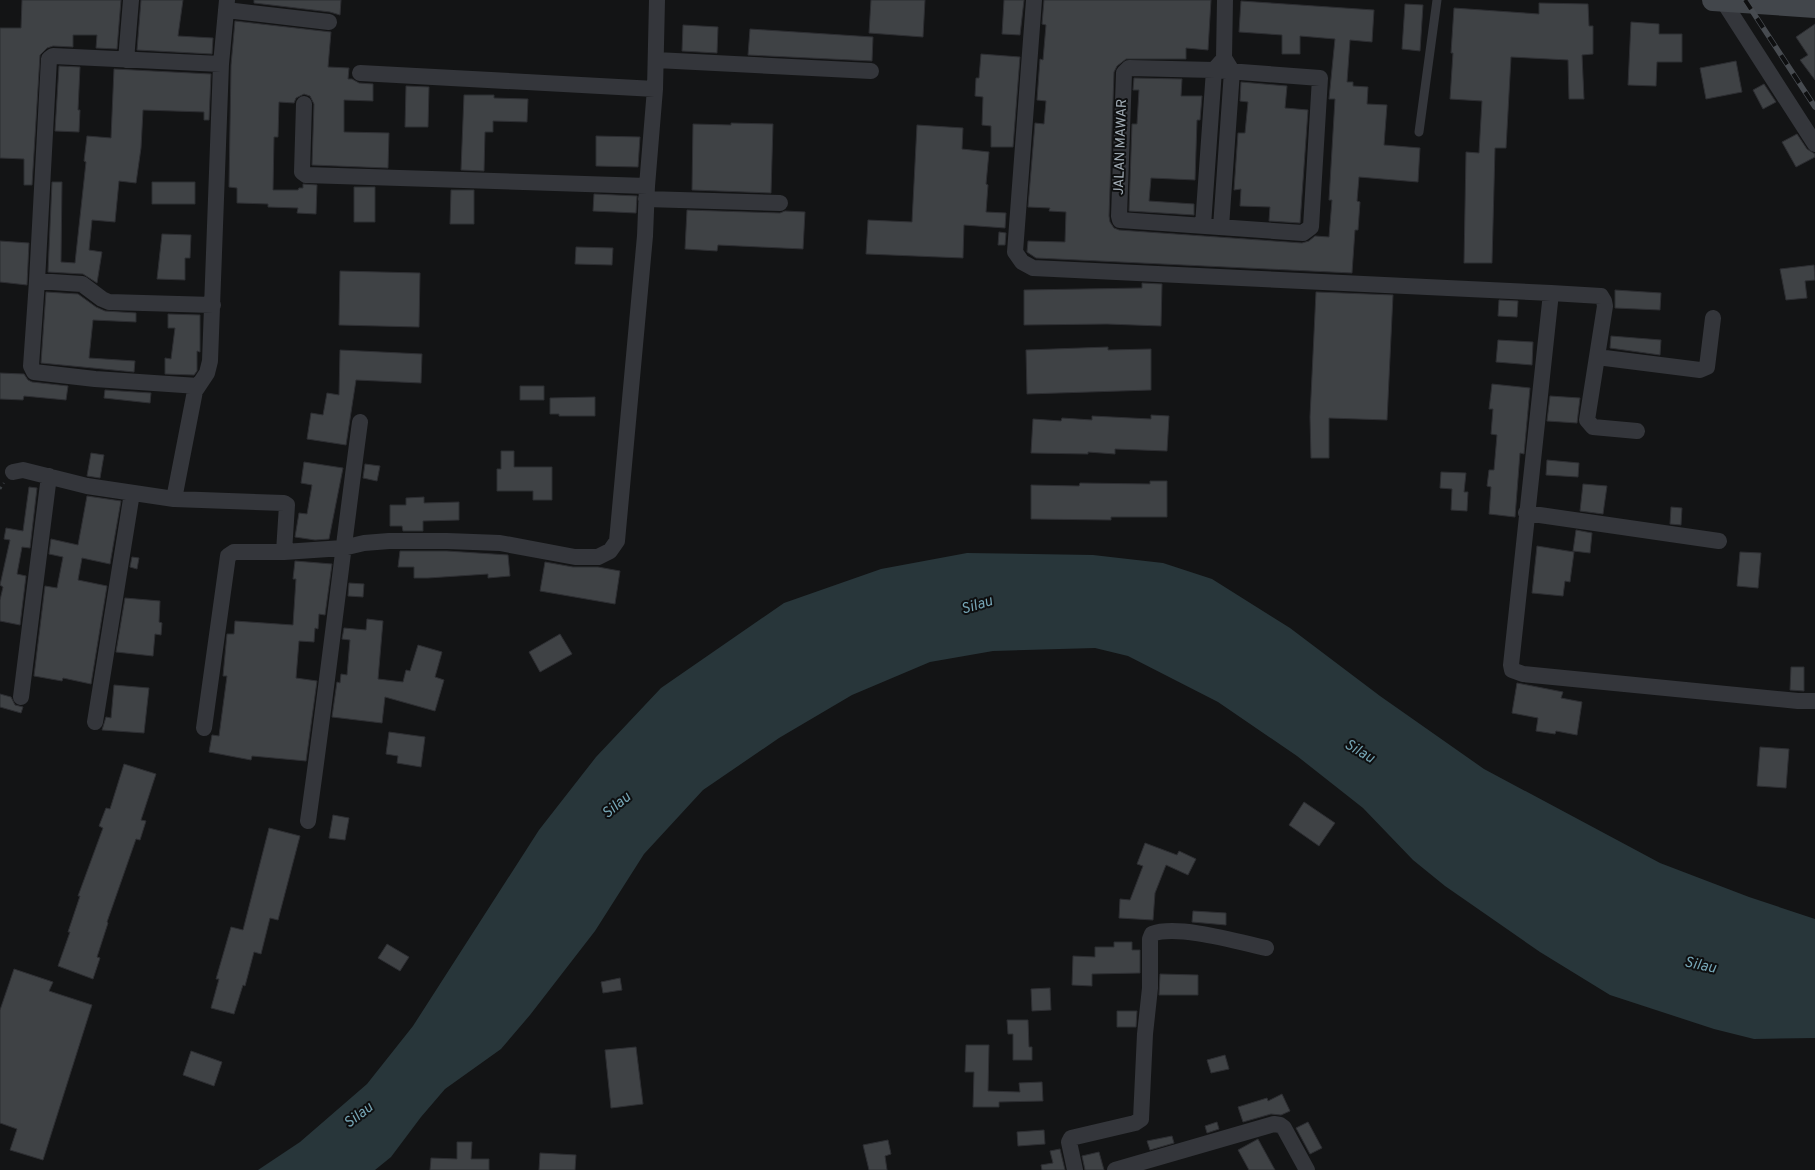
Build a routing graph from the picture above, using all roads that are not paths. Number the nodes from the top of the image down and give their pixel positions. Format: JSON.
{"nodes":[{"id":1,"x":131,"y":0,"type":"edge"},
{"id":2,"x":658,"y":0,"type":"edge"},
{"id":3,"x":1034,"y":0,"type":"edge"},
{"id":4,"x":1225,"y":0,"type":"edge"},
{"id":5,"x":1437,"y":0,"type":"edge"},
{"id":6,"x":1712,"y":0,"type":"edge"},
{"id":7,"x":1723,"y":1,"type":"edge"},
{"id":8,"x":1788,"y":2,"type":"edge"},
{"id":9,"x":226,"y":5,"type":"edge"},
{"id":10,"x":1815,"y":7,"type":"edge"},
{"id":11,"x":329,"y":22,"type":"dead end"},
{"id":12,"x":126,"y":60,"type":"junction"},
{"id":13,"x":656,"y":60,"type":"junction"},
{"id":14,"x":221,"y":64,"type":"junction"},
{"id":15,"x":1223,"y":66,"type":"junction"},
{"id":16,"x":871,"y":71,"type":"dead end"},
{"id":17,"x":360,"y":73,"type":"dead end"},
{"id":18,"x":655,"y":89,"type":"junction"},
{"id":19,"x":304,"y":104,"type":"dead end"},
{"id":20,"x":1419,"y":132,"type":"dead end"},
{"id":21,"x":1815,"y":144,"type":"edge"},
{"id":22,"x":647,"y":193,"type":"junction"},
{"id":23,"x":780,"y":203,"type":"dead end"},
{"id":24,"x":1203,"y":226,"type":"junction"},
{"id":25,"x":1221,"y":227,"type":"junction"},
{"id":26,"x":37,"y":280,"type":"junction"},
{"id":27,"x":1551,"y":294,"type":"junction"},
{"id":28,"x":213,"y":305,"type":"junction"},
{"id":29,"x":1713,"y":318,"type":"dead end"},
{"id":30,"x":1597,"y":357,"type":"junction"},
{"id":31,"x":198,"y":386,"type":"junction"},
{"id":32,"x":360,"y":422,"type":"dead end"},
{"id":33,"x":1637,"y":431,"type":"dead end"},
{"id":34,"x":13,"y":472,"type":"dead end"},
{"id":35,"x":49,"y":476,"type":"junction"},
{"id":36,"x":132,"y":493,"type":"junction"},
{"id":37,"x":174,"y":499,"type":"junction"},
{"id":38,"x":1526,"y":513,"type":"junction"},
{"id":39,"x":1719,"y":540,"type":"dead end"},
{"id":40,"x":343,"y":548,"type":"junction"},
{"id":41,"x":284,"y":552,"type":"junction"},
{"id":42,"x":21,"y":697,"type":"dead end"},
{"id":43,"x":1815,"y":701,"type":"edge"},
{"id":44,"x":95,"y":722,"type":"dead end"},
{"id":45,"x":204,"y":728,"type":"dead end"},
{"id":46,"x":308,"y":821,"type":"dead end"},
{"id":47,"x":1266,"y":948,"type":"dead end"},
{"id":48,"x":1075,"y":1170,"type":"edge"},
{"id":49,"x":1115,"y":1170,"type":"edge"},
{"id":50,"x":1307,"y":1170,"type":"edge"}],
"edges":[{"from":1,"to":12,"type":"street"},
{"from":2,"to":13,"type":"street"},
{"from":3,"to":27,"type":"street"},
{"from":4,"to":15,"type":"street"},
{"from":5,"to":20,"type":"lane"},
{"from":6,"to":7,"type":"main road"},
{"from":7,"to":8,"type":"main road"},
{"from":7,"to":21,"type":"street"},
{"from":8,"to":10,"type":"main road"},
{"from":9,"to":11,"type":"street"},
{"from":9,"to":14,"type":"street"},
{"from":12,"to":14,"type":"street"},
{"from":12,"to":26,"type":"street"},
{"from":13,"to":16,"type":"street"},
{"from":13,"to":18,"type":"street"},
{"from":14,"to":28,"type":"street"},
{"from":15,"to":24,"type":"street"},
{"from":15,"to":24,"type":"street","name":"JALAN MAWAR"},
{"from":15,"to":25,"type":"street"},
{"from":15,"to":25,"type":"street"},
{"from":17,"to":18,"type":"street"},
{"from":18,"to":22,"type":"street"},
{"from":19,"to":22,"type":"street"},
{"from":22,"to":23,"type":"street"},
{"from":22,"to":40,"type":"street"},
{"from":24,"to":25,"type":"street"},
{"from":26,"to":28,"type":"street"},
{"from":26,"to":31,"type":"street"},
{"from":27,"to":30,"type":"street"},
{"from":27,"to":38,"type":"street"},
{"from":28,"to":31,"type":"street"},
{"from":29,"to":30,"type":"street"},
{"from":30,"to":33,"type":"street"},
{"from":31,"to":37,"type":"street"},
{"from":32,"to":40,"type":"street"},
{"from":34,"to":35,"type":"street"},
{"from":35,"to":36,"type":"street"},
{"from":35,"to":42,"type":"street"},
{"from":36,"to":37,"type":"street"},
{"from":36,"to":44,"type":"street"},
{"from":37,"to":41,"type":"street"},
{"from":38,"to":39,"type":"street"},
{"from":38,"to":43,"type":"street"},
{"from":40,"to":41,"type":"street"},
{"from":40,"to":46,"type":"street"},
{"from":41,"to":45,"type":"street"},
{"from":47,"to":48,"type":"street"},
{"from":49,"to":50,"type":"street"}]}
